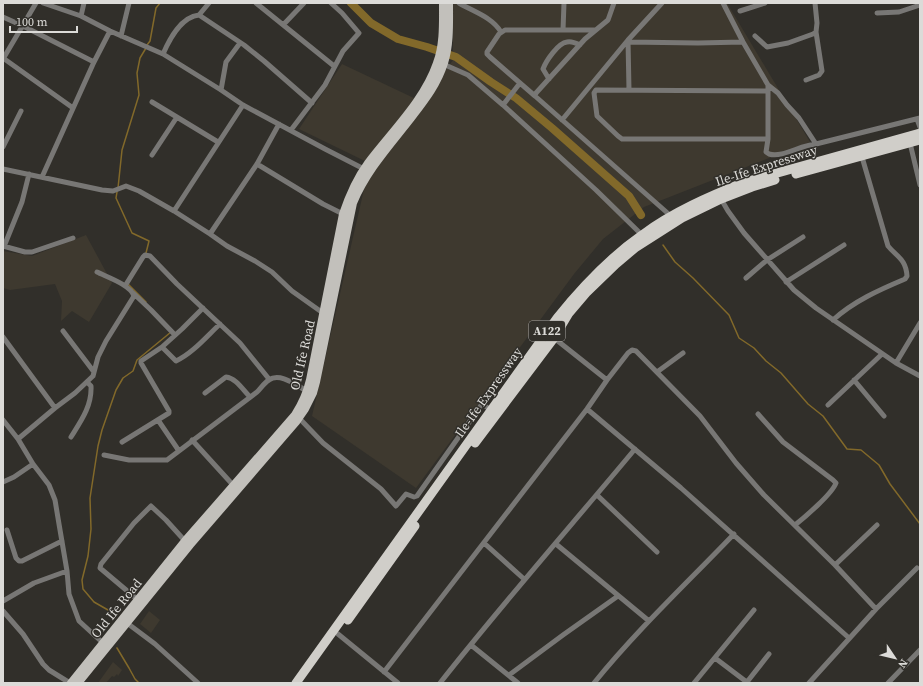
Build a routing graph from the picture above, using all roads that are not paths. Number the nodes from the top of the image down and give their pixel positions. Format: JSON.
{"nodes":[{"id":1,"x":36,"y":3,"type":"edge"},
{"id":2,"x":43,"y":3,"type":"edge"},
{"id":3,"x":84,"y":3,"type":"edge"},
{"id":4,"x":129,"y":3,"type":"edge"},
{"id":5,"x":209,"y":3,"type":"edge"},
{"id":6,"x":256,"y":3,"type":"edge"},
{"id":7,"x":304,"y":3,"type":"edge"},
{"id":8,"x":331,"y":3,"type":"edge"},
{"id":9,"x":443,"y":3,"type":"edge"},
{"id":10,"x":449,"y":3,"type":"edge"},
{"id":11,"x":459,"y":3,"type":"edge"},
{"id":12,"x":564,"y":3,"type":"edge"},
{"id":13,"x":614,"y":3,"type":"edge"},
{"id":14,"x":662,"y":3,"type":"edge"},
{"id":15,"x":723,"y":3,"type":"edge"},
{"id":16,"x":765,"y":3,"type":"edge"},
{"id":17,"x":815,"y":3,"type":"edge"},
{"id":18,"x":920,"y":5,"type":"edge"},
{"id":19,"x":740,"y":12,"type":"dead end"},
{"id":20,"x":877,"y":13,"type":"dead end"},
{"id":21,"x":81,"y":16,"type":"junction"},
{"id":22,"x":199,"y":16,"type":"junction"},
{"id":23,"x":3,"y":17,"type":"edge"},
{"id":24,"x":284,"y":24,"type":"junction"},
{"id":25,"x":23,"y":26,"type":"junction"},
{"id":26,"x":563,"y":30,"type":"junction"},
{"id":27,"x":595,"y":30,"type":"junction"},
{"id":28,"x":110,"y":31,"type":"junction"},
{"id":29,"x":501,"y":32,"type":"junction"},
{"id":30,"x":816,"y":32,"type":"junction"},
{"id":31,"x":121,"y":36,"type":"junction"},
{"id":32,"x":755,"y":36,"type":"dead end"},
{"id":33,"x":628,"y":41,"type":"junction"},
{"id":34,"x":744,"y":42,"type":"junction"},
{"id":35,"x":240,"y":43,"type":"junction"},
{"id":36,"x":580,"y":45,"type":"junction"},
{"id":37,"x":444,"y":52,"type":"junction"},
{"id":38,"x":163,"y":54,"type":"junction"},
{"id":39,"x":3,"y":59,"type":"edge"},
{"id":40,"x":94,"y":62,"type":"junction"},
{"id":41,"x":334,"y":66,"type":"junction"},
{"id":42,"x":549,"y":79,"type":"junction"},
{"id":43,"x":806,"y":80,"type":"dead end"},
{"id":44,"x":520,"y":84,"type":"junction"},
{"id":45,"x":589,"y":87,"type":"junction"},
{"id":46,"x":768,"y":88,"type":"junction"},
{"id":47,"x":429,"y":89,"type":"junction"},
{"id":48,"x":221,"y":90,"type":"junction"},
{"id":49,"x":630,"y":90,"type":"junction"},
{"id":50,"x":594,"y":91,"type":"junction"},
{"id":51,"x":535,"y":96,"type":"junction"},
{"id":52,"x":152,"y":102,"type":"dead end"},
{"id":53,"x":312,"y":103,"type":"junction"},
{"id":54,"x":504,"y":104,"type":"junction"},
{"id":55,"x":243,"y":105,"type":"junction"},
{"id":56,"x":73,"y":108,"type":"junction"},
{"id":57,"x":21,"y":111,"type":"dead end"},
{"id":58,"x":178,"y":117,"type":"junction"},
{"id":59,"x":918,"y":119,"type":"edge"},
{"id":60,"x":562,"y":120,"type":"junction"},
{"id":61,"x":279,"y":124,"type":"junction"},
{"id":62,"x":920,"y":127,"type":"edge"},
{"id":63,"x":291,"y":130,"type":"junction"},
{"id":64,"x":920,"y":133,"type":"edge"},
{"id":65,"x":768,"y":139,"type":"junction"},
{"id":66,"x":920,"y":140,"type":"edge"},
{"id":67,"x":218,"y":142,"type":"junction"},
{"id":68,"x":910,"y":143,"type":"junction"},
{"id":69,"x":816,"y":144,"type":"junction"},
{"id":70,"x":3,"y":147,"type":"edge"},
{"id":71,"x":152,"y":155,"type":"dead end"},
{"id":72,"x":862,"y":157,"type":"junction"},
{"id":73,"x":257,"y":164,"type":"junction"},
{"id":74,"x":3,"y":169,"type":"edge"},
{"id":75,"x":364,"y":169,"type":"junction"},
{"id":76,"x":29,"y":174,"type":"junction"},
{"id":77,"x":42,"y":177,"type":"junction"},
{"id":78,"x":920,"y":185,"type":"edge"},
{"id":79,"x":722,"y":199,"type":"junction"},
{"id":80,"x":174,"y":211,"type":"junction"},
{"id":81,"x":343,"y":214,"type":"junction"},
{"id":82,"x":672,"y":216,"type":"junction"},
{"id":83,"x":210,"y":234,"type":"junction"},
{"id":84,"x":642,"y":234,"type":"junction"},
{"id":85,"x":803,"y":237,"type":"dead end"},
{"id":86,"x":73,"y":238,"type":"dead end"},
{"id":87,"x":844,"y":245,"type":"dead end"},
{"id":88,"x":767,"y":260,"type":"junction"},
{"id":89,"x":336,"y":267,"type":"junction"},
{"id":90,"x":97,"y":272,"type":"dead end"},
{"id":91,"x":746,"y":278,"type":"dead end"},
{"id":92,"x":786,"y":282,"type":"junction"},
{"id":93,"x":125,"y":286,"type":"junction"},
{"id":94,"x":133,"y":293,"type":"junction"},
{"id":95,"x":204,"y":308,"type":"junction"},
{"id":96,"x":324,"y":313,"type":"junction"},
{"id":97,"x":832,"y":320,"type":"junction"},
{"id":98,"x":920,"y":323,"type":"edge"},
{"id":99,"x":220,"y":324,"type":"junction"},
{"id":100,"x":63,"y":331,"type":"dead end"},
{"id":101,"x":175,"y":335,"type":"junction"},
{"id":102,"x":3,"y":338,"type":"edge"},
{"id":103,"x":554,"y":338,"type":"junction"},
{"id":104,"x":162,"y":347,"type":"junction"},
{"id":105,"x":683,"y":353,"type":"dead end"},
{"id":106,"x":882,"y":354,"type":"junction"},
{"id":107,"x":896,"y":363,"type":"junction"},
{"id":108,"x":94,"y":372,"type":"junction"},
{"id":109,"x":657,"y":372,"type":"junction"},
{"id":110,"x":920,"y":376,"type":"edge"},
{"id":111,"x":269,"y":380,"type":"junction"},
{"id":112,"x":607,"y":380,"type":"junction"},
{"id":113,"x":854,"y":380,"type":"junction"},
{"id":114,"x":88,"y":382,"type":"junction"},
{"id":115,"x":307,"y":391,"type":"junction"},
{"id":116,"x":205,"y":393,"type":"dead end"},
{"id":117,"x":250,"y":397,"type":"junction"},
{"id":118,"x":828,"y":405,"type":"dead end"},
{"id":119,"x":55,"y":408,"type":"junction"},
{"id":120,"x":491,"y":410,"type":"junction"},
{"id":121,"x":587,"y":410,"type":"junction"},
{"id":122,"x":758,"y":414,"type":"dead end"},
{"id":123,"x":884,"y":416,"type":"dead end"},
{"id":124,"x":299,"y":418,"type":"junction"},
{"id":125,"x":3,"y":420,"type":"edge"},
{"id":126,"x":158,"y":420,"type":"junction"},
{"id":127,"x":71,"y":437,"type":"dead end"},
{"id":128,"x":18,"y":440,"type":"junction"},
{"id":129,"x":192,"y":440,"type":"junction"},
{"id":130,"x":122,"y":442,"type":"dead end"},
{"id":131,"x":636,"y":449,"type":"junction"},
{"id":132,"x":179,"y":451,"type":"junction"},
{"id":133,"x":104,"y":455,"type":"dead end"},
{"id":134,"x":33,"y":464,"type":"junction"},
{"id":135,"x":3,"y":482,"type":"edge"},
{"id":136,"x":233,"y":485,"type":"junction"},
{"id":137,"x":597,"y":495,"type":"junction"},
{"id":138,"x":212,"y":515,"type":"junction"},
{"id":139,"x":795,"y":525,"type":"junction"},
{"id":140,"x":877,"y":525,"type":"dead end"},
{"id":141,"x":7,"y":530,"type":"dead end"},
{"id":142,"x":734,"y":534,"type":"junction"},
{"id":143,"x":62,"y":541,"type":"junction"},
{"id":144,"x":185,"y":542,"type":"junction"},
{"id":145,"x":484,"y":543,"type":"junction"},
{"id":146,"x":556,"y":544,"type":"junction"},
{"id":147,"x":657,"y":552,"type":"dead end"},
{"id":148,"x":835,"y":565,"type":"junction"},
{"id":149,"x":917,"y":568,"type":"dead end"},
{"id":150,"x":67,"y":571,"type":"junction"},
{"id":151,"x":524,"y":579,"type":"junction"},
{"id":152,"x":618,"y":596,"type":"junction"},
{"id":153,"x":138,"y":600,"type":"junction"},
{"id":154,"x":3,"y":601,"type":"edge"},
{"id":155,"x":876,"y":609,"type":"junction"},
{"id":156,"x":754,"y":610,"type":"dead end"},
{"id":157,"x":3,"y":611,"type":"edge"},
{"id":158,"x":649,"y":621,"type":"junction"},
{"id":159,"x":127,"y":622,"type":"junction"},
{"id":160,"x":338,"y":634,"type":"junction"},
{"id":161,"x":850,"y":638,"type":"junction"},
{"id":162,"x":103,"y":643,"type":"junction"},
{"id":163,"x":471,"y":645,"type":"junction"},
{"id":164,"x":920,"y":650,"type":"edge"},
{"id":165,"x":769,"y":654,"type":"dead end"},
{"id":166,"x":715,"y":658,"type":"junction"},
{"id":167,"x":84,"y":672,"type":"junction"},
{"id":168,"x":384,"y":672,"type":"junction"},
{"id":169,"x":509,"y":675,"type":"junction"},
{"id":170,"x":70,"y":683,"type":"edge"},
{"id":171,"x":78,"y":683,"type":"edge"},
{"id":172,"x":198,"y":683,"type":"edge"},
{"id":173,"x":296,"y":683,"type":"edge"},
{"id":174,"x":303,"y":683,"type":"edge"},
{"id":175,"x":398,"y":683,"type":"edge"},
{"id":176,"x":440,"y":683,"type":"edge"},
{"id":177,"x":518,"y":683,"type":"edge"},
{"id":178,"x":594,"y":683,"type":"edge"},
{"id":179,"x":694,"y":683,"type":"edge"},
{"id":180,"x":747,"y":683,"type":"edge"},
{"id":181,"x":809,"y":683,"type":"edge"},
{"id":182,"x":888,"y":683,"type":"edge"}],
"edges":[{"from":1,"to":25,"type":"street"},
{"from":2,"to":21,"type":"street"},
{"from":3,"to":21,"type":"street"},
{"from":4,"to":31,"type":"street"},
{"from":5,"to":22,"type":"street"},
{"from":6,"to":24,"type":"street"},
{"from":7,"to":24,"type":"street"},
{"from":8,"to":41,"type":"street"},
{"from":9,"to":37,"type":"main road","name":"Old Ife Road"},
{"from":10,"to":37,"type":"main road","name":"Old Ife Road"},
{"from":11,"to":29,"type":"street"},
{"from":12,"to":26,"type":"street"},
{"from":13,"to":27,"type":"street"},
{"from":14,"to":33,"type":"street"},
{"from":15,"to":34,"type":"street"},
{"from":16,"to":19,"type":"street"},
{"from":17,"to":30,"type":"street"},
{"from":18,"to":20,"type":"street"},
{"from":21,"to":28,"type":"street"},
{"from":22,"to":35,"type":"street"},
{"from":22,"to":38,"type":"street"},
{"from":23,"to":25,"type":"street"},
{"from":24,"to":41,"type":"street"},
{"from":25,"to":39,"type":"street"},
{"from":25,"to":40,"type":"street"},
{"from":26,"to":27,"type":"street"},
{"from":26,"to":29,"type":"street"},
{"from":27,"to":36,"type":"street"},
{"from":28,"to":31,"type":"street"},
{"from":28,"to":40,"type":"street"},
{"from":29,"to":44,"type":"street"},
{"from":30,"to":32,"type":"street"},
{"from":30,"to":43,"type":"street"},
{"from":31,"to":38,"type":"street"},
{"from":33,"to":34,"type":"street"},
{"from":33,"to":45,"type":"street"},
{"from":33,"to":49,"type":"street"},
{"from":34,"to":46,"type":"street"},
{"from":35,"to":48,"type":"street"},
{"from":35,"to":53,"type":"street"},
{"from":36,"to":42,"type":"street"},
{"from":36,"to":42,"type":"street"},
{"from":37,"to":47,"type":"main road","name":"Old Ife Road"},
{"from":37,"to":54,"type":"street"},
{"from":38,"to":48,"type":"street"},
{"from":39,"to":56,"type":"street"},
{"from":40,"to":56,"type":"street"},
{"from":41,"to":53,"type":"street"},
{"from":42,"to":51,"type":"street"},
{"from":44,"to":51,"type":"street"},
{"from":44,"to":54,"type":"street"},
{"from":45,"to":50,"type":"street"},
{"from":45,"to":60,"type":"street"},
{"from":46,"to":49,"type":"street"},
{"from":46,"to":65,"type":"street"},
{"from":46,"to":69,"type":"street"},
{"from":47,"to":75,"type":"main road","name":"Old Ife Road"},
{"from":47,"to":89,"type":"main road","name":"Old Ife Road"},
{"from":48,"to":55,"type":"street"},
{"from":49,"to":50,"type":"street"},
{"from":50,"to":65,"type":"street"},
{"from":51,"to":60,"type":"street"},
{"from":52,"to":58,"type":"street"},
{"from":53,"to":63,"type":"street"},
{"from":54,"to":84,"type":"street"},
{"from":55,"to":61,"type":"street"},
{"from":55,"to":67,"type":"street"},
{"from":56,"to":77,"type":"street"},
{"from":57,"to":70,"type":"street"},
{"from":58,"to":67,"type":"street"},
{"from":58,"to":71,"type":"street"},
{"from":59,"to":62,"type":"street"},
{"from":59,"to":69,"type":"street"},
{"from":60,"to":82,"type":"street"},
{"from":61,"to":63,"type":"street"},
{"from":61,"to":73,"type":"street"},
{"from":63,"to":75,"type":"street"},
{"from":64,"to":82,"type":"highway","name":"Ile-Ife Expressway","number":"A122"},
{"from":65,"to":69,"type":"street"},
{"from":66,"to":68,"type":"highway","name":"Ile-Ife Expressway","number":"A122"},
{"from":67,"to":80,"type":"street"},
{"from":68,"to":72,"type":"highway","name":"Ile-Ife Expressway","number":"A122"},
{"from":68,"to":78,"type":"street"},
{"from":72,"to":79,"type":"highway","name":"Ile-Ife Expressway","number":"A122"},
{"from":72,"to":97,"type":"street"},
{"from":73,"to":81,"type":"street"},
{"from":73,"to":83,"type":"street"},
{"from":74,"to":76,"type":"street"},
{"from":75,"to":81,"type":"main road","name":"Old Ife Road"},
{"from":76,"to":77,"type":"street"},
{"from":76,"to":86,"type":"street"},
{"from":77,"to":80,"type":"street"},
{"from":79,"to":88,"type":"street"},
{"from":79,"to":103,"type":"highway","name":"Ile-Ife Expressway","number":"A122"},
{"from":80,"to":83,"type":"street"},
{"from":81,"to":89,"type":"main road","name":"Old Ife Road"},
{"from":82,"to":84,"type":"highway","name":"Ile-Ife Expressway","number":"A122"},
{"from":83,"to":96,"type":"street"},
{"from":84,"to":120,"type":"highway","name":"Ile-Ife Expressway","number":"A122"},
{"from":85,"to":88,"type":"street"},
{"from":87,"to":92,"type":"street"},
{"from":88,"to":91,"type":"street"},
{"from":88,"to":92,"type":"street"},
{"from":89,"to":96,"type":"main road","name":"Old Ife Road"},
{"from":89,"to":124,"type":"main road","name":"Old Ife Road"},
{"from":90,"to":93,"type":"street"},
{"from":92,"to":97,"type":"street"},
{"from":93,"to":94,"type":"street"},
{"from":93,"to":95,"type":"street"},
{"from":94,"to":101,"type":"street"},
{"from":94,"to":108,"type":"street"},
{"from":95,"to":99,"type":"street"},
{"from":95,"to":101,"type":"street"},
{"from":96,"to":115,"type":"main road","name":"Old Ife Road"},
{"from":97,"to":106,"type":"street"},
{"from":98,"to":107,"type":"street"},
{"from":99,"to":104,"type":"street"},
{"from":99,"to":111,"type":"street"},
{"from":100,"to":108,"type":"street"},
{"from":101,"to":104,"type":"street"},
{"from":102,"to":119,"type":"street"},
{"from":103,"to":112,"type":"street"},
{"from":103,"to":160,"type":"highway","name":"Ile-Ife Expressway","number":"A122"},
{"from":104,"to":126,"type":"street"},
{"from":105,"to":109,"type":"street"},
{"from":106,"to":107,"type":"street"},
{"from":106,"to":113,"type":"street"},
{"from":107,"to":110,"type":"street"},
{"from":108,"to":114,"type":"street"},
{"from":109,"to":112,"type":"street"},
{"from":109,"to":139,"type":"street"},
{"from":111,"to":115,"type":"street"},
{"from":111,"to":117,"type":"street"},
{"from":112,"to":121,"type":"street"},
{"from":113,"to":118,"type":"street"},
{"from":113,"to":123,"type":"street"},
{"from":114,"to":119,"type":"street"},
{"from":114,"to":127,"type":"street"},
{"from":115,"to":136,"type":"main road","name":"Old Ife Road"},
{"from":116,"to":117,"type":"street"},
{"from":117,"to":129,"type":"street"},
{"from":119,"to":128,"type":"street"},
{"from":120,"to":124,"type":"street"},
{"from":120,"to":173,"type":"highway","name":"Ile-Ife Expressway","number":"A122"},
{"from":121,"to":131,"type":"street"},
{"from":121,"to":145,"type":"street"},
{"from":122,"to":139,"type":"street"},
{"from":124,"to":138,"type":"main road","name":"Old Ife Road"},
{"from":125,"to":128,"type":"street"},
{"from":126,"to":130,"type":"street"},
{"from":126,"to":132,"type":"street"},
{"from":128,"to":134,"type":"street"},
{"from":129,"to":132,"type":"street"},
{"from":129,"to":136,"type":"street"},
{"from":131,"to":137,"type":"street"},
{"from":131,"to":142,"type":"street"},
{"from":132,"to":133,"type":"street"},
{"from":134,"to":135,"type":"street"},
{"from":134,"to":143,"type":"street"},
{"from":136,"to":138,"type":"main road","name":"Old Ife Road"},
{"from":137,"to":146,"type":"street"},
{"from":137,"to":147,"type":"street"},
{"from":138,"to":144,"type":"main road","name":"Old Ife Road"},
{"from":138,"to":159,"type":"main road","name":"Old Ife Road"},
{"from":139,"to":148,"type":"street"},
{"from":140,"to":148,"type":"street"},
{"from":141,"to":143,"type":"street"},
{"from":142,"to":158,"type":"street"},
{"from":142,"to":161,"type":"street"},
{"from":143,"to":150,"type":"street"},
{"from":144,"to":153,"type":"main road","name":"Old Ife Road"},
{"from":144,"to":153,"type":"street"},
{"from":145,"to":151,"type":"street"},
{"from":145,"to":168,"type":"street"},
{"from":146,"to":151,"type":"street"},
{"from":146,"to":152,"type":"street"},
{"from":148,"to":155,"type":"street"},
{"from":149,"to":155,"type":"street"},
{"from":150,"to":154,"type":"street"},
{"from":150,"to":162,"type":"street"},
{"from":151,"to":163,"type":"street"},
{"from":152,"to":158,"type":"street"},
{"from":152,"to":169,"type":"street"},
{"from":153,"to":162,"type":"main road","name":"Old Ife Road"},
{"from":155,"to":161,"type":"street"},
{"from":156,"to":166,"type":"street"},
{"from":157,"to":170,"type":"street"},
{"from":158,"to":178,"type":"street"},
{"from":159,"to":167,"type":"main road","name":"Old Ife Road"},
{"from":159,"to":172,"type":"street"},
{"from":160,"to":168,"type":"street"},
{"from":160,"to":174,"type":"highway","name":"Ile-Ife Expressway","number":"A122"},
{"from":161,"to":181,"type":"street"},
{"from":162,"to":167,"type":"main road","name":"Old Ife Road"},
{"from":163,"to":169,"type":"street"},
{"from":163,"to":176,"type":"street"},
{"from":164,"to":182,"type":"street"},
{"from":165,"to":180,"type":"street"},
{"from":166,"to":179,"type":"street"},
{"from":166,"to":180,"type":"street"},
{"from":167,"to":170,"type":"main road","name":"Old Ife Road"},
{"from":167,"to":171,"type":"main road","name":"Old Ife Road"},
{"from":168,"to":175,"type":"street"},
{"from":169,"to":177,"type":"street"}]}
